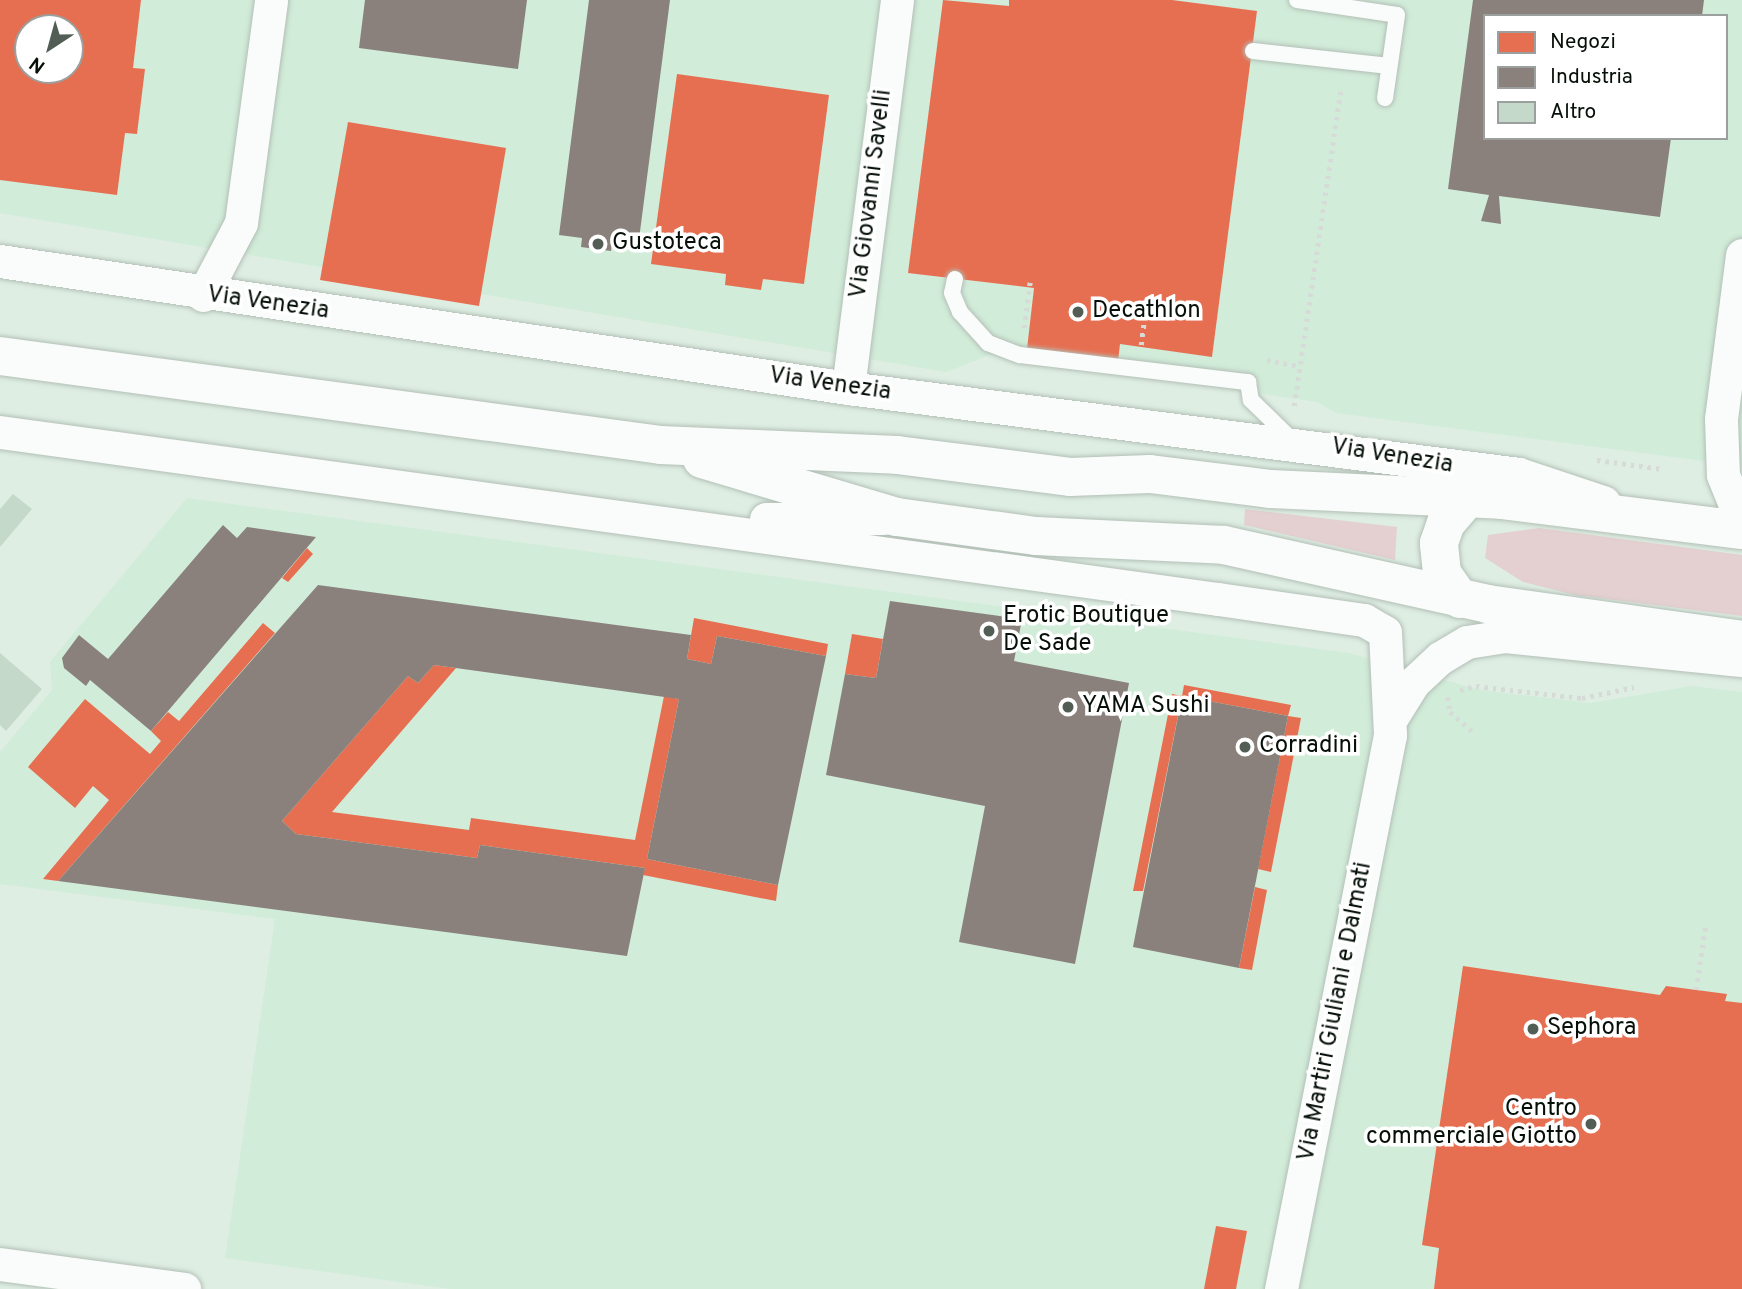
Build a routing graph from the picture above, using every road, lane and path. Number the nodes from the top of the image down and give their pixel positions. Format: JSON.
{"nodes":[{"id":1,"x":271,"y":0,"type":"edge"},
{"id":2,"x":897,"y":0,"type":"edge"},
{"id":3,"x":1297,"y":0,"type":"edge"},
{"id":4,"x":1252,"y":51,"type":"dead end"},
{"id":5,"x":1344,"y":62,"type":"junction"},
{"id":6,"x":1389,"y":66,"type":"junction"},
{"id":7,"x":1385,"y":98,"type":"dead end"},
{"id":8,"x":1742,"y":256,"type":"edge"},
{"id":9,"x":0,"y":261,"type":"edge"},
{"id":10,"x":954,"y":279,"type":"dead end"},
{"id":11,"x":1030,"y":282,"type":"dead end"},
{"id":12,"x":203,"y":295,"type":"junction"},
{"id":13,"x":1147,"y":297,"type":"dead end"},
{"id":14,"x":1023,"y":338,"type":"dead end"},
{"id":15,"x":0,"y":356,"type":"edge"},
{"id":16,"x":1267,"y":360,"type":"dead end"},
{"id":17,"x":1297,"y":366,"type":"junction"},
{"id":18,"x":1138,"y":367,"type":"junction"},
{"id":19,"x":848,"y":388,"type":"junction"},
{"id":20,"x":1294,"y":407,"type":"dead end"},
{"id":21,"x":0,"y":432,"type":"edge"},
{"id":22,"x":1293,"y":440,"type":"junction"},
{"id":23,"x":661,"y":444,"type":"junction"},
{"id":24,"x":1469,"y":497,"type":"junction"},
{"id":25,"x":897,"y":517,"type":"junction"},
{"id":26,"x":1655,"y":519,"type":"junction"},
{"id":27,"x":1742,"y":522,"type":"edge"},
{"id":28,"x":702,"y":530,"type":"junction"},
{"id":29,"x":1742,"y":530,"type":"edge"},
{"id":30,"x":1377,"y":583,"type":"junction"},
{"id":31,"x":1460,"y":599,"type":"junction"},
{"id":32,"x":1385,"y":632,"type":"junction"},
{"id":33,"x":1742,"y":640,"type":"edge"},
{"id":34,"x":1742,"y":660,"type":"edge"},
{"id":35,"x":1644,"y":684,"type":"dead end"},
{"id":36,"x":1476,"y":686,"type":"dead end"},
{"id":37,"x":1447,"y":692,"type":"dead end"},
{"id":38,"x":1391,"y":726,"type":"junction"},
{"id":39,"x":1472,"y":731,"type":"dead end"},
{"id":40,"x":1705,"y":928,"type":"dead end"},
{"id":41,"x":1696,"y":990,"type":"dead end"},
{"id":42,"x":0,"y":1264,"type":"edge"},
{"id":43,"x":184,"y":1289,"type":"edge"},
{"id":44,"x":1281,"y":1289,"type":"edge"}],
"edges":[{"from":1,"to":12,"type":"street"},
{"from":2,"to":19,"type":"street","name":"Via Giovanni Savelli"},
{"from":3,"to":6,"type":"lane"},
{"from":4,"to":5,"type":"lane"},
{"from":5,"to":6,"type":"lane"},
{"from":5,"to":17,"type":"path"},
{"from":6,"to":7,"type":"lane"},
{"from":8,"to":27,"type":"street"},
{"from":9,"to":12,"type":"street","name":"Via Venezia"},
{"from":10,"to":18,"type":"lane"},
{"from":11,"to":14,"type":"path"},
{"from":12,"to":19,"type":"street","name":"Via Venezia"},
{"from":13,"to":18,"type":"path"},
{"from":15,"to":23,"type":"main road","name":"Via Venezia"},
{"from":16,"to":17,"type":"path"},
{"from":17,"to":20,"type":"path"},
{"from":18,"to":22,"type":"lane"},
{"from":19,"to":22,"type":"street","name":"Via Venezia"},
{"from":21,"to":28,"type":"street","name":"Via Venezia"},
{"from":22,"to":26,"type":"street","name":"Via Venezia"},
{"from":23,"to":24,"type":"main road","name":"Via Venezia"},
{"from":23,"to":25,"type":"main road","name":"Via Venezia"},
{"from":24,"to":26,"type":"main road","name":"Via Venezia"},
{"from":24,"to":31,"type":"main road","name":"Via Venezia"},
{"from":25,"to":28,"type":"street","name":"Via Venezia"},
{"from":25,"to":30,"type":"main road","name":"Via Venezia"},
{"from":26,"to":29,"type":"main road","name":"Via Venezia"},
{"from":28,"to":32,"type":"street","name":"Via Venezia"},
{"from":30,"to":31,"type":"main road","name":"Via Venezia"},
{"from":30,"to":32,"type":"street"},
{"from":31,"to":33,"type":"main road","name":"Via Venezia"},
{"from":32,"to":38,"type":"street"},
{"from":34,"to":38,"type":"street"},
{"from":35,"to":36,"type":"path"},
{"from":37,"to":39,"type":"path"},
{"from":38,"to":44,"type":"street","name":"Via Martiri Giuliani e Dalmati"},
{"from":40,"to":41,"type":"path"},
{"from":42,"to":43,"type":"street"}]}
